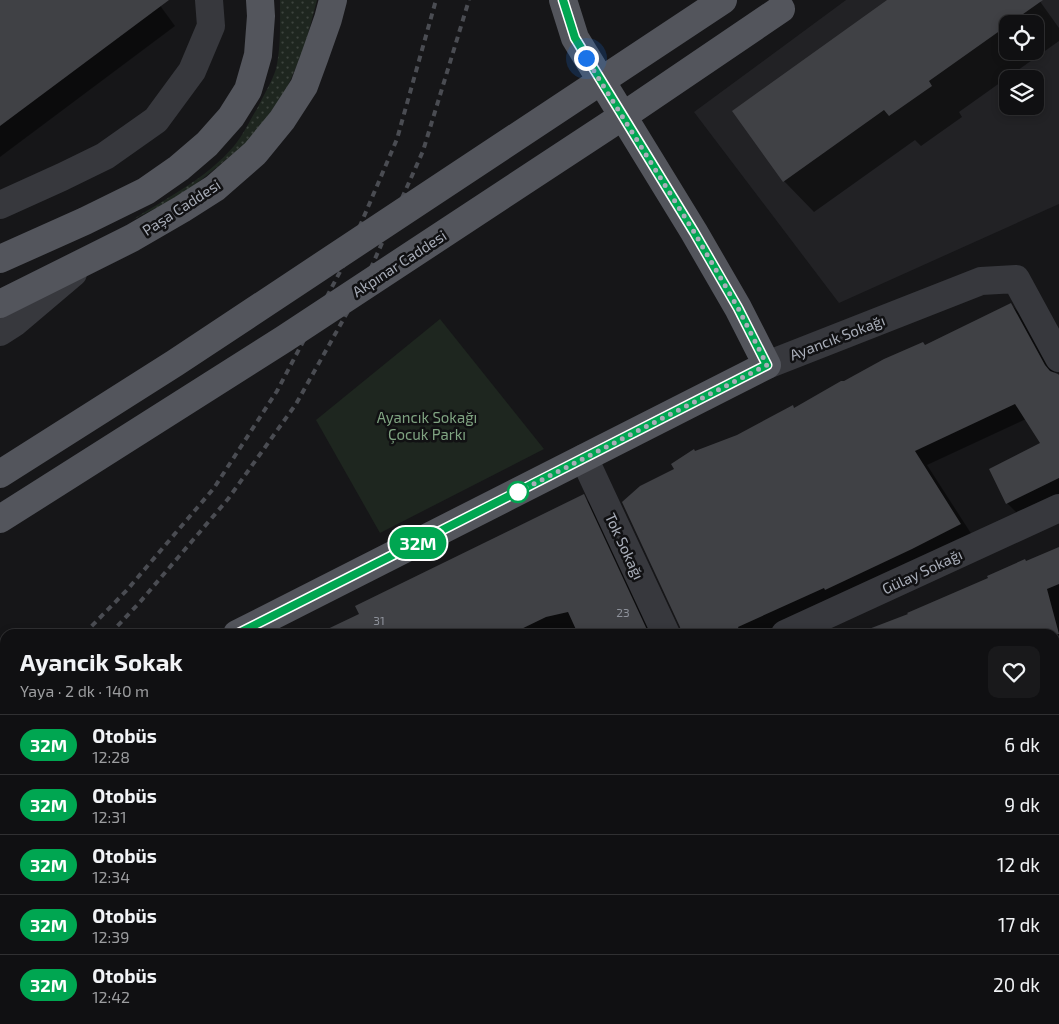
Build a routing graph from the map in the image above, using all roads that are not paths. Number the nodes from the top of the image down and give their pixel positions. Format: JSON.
{"nodes":[{"id":1,"x":209,"y":0,"type":"edge"},
{"id":2,"x":260,"y":0,"type":"edge"},
{"id":3,"x":333,"y":0,"type":"edge"},
{"id":4,"x":563,"y":0,"type":"edge"},
{"id":5,"x":723,"y":0,"type":"edge"},
{"id":6,"x":788,"y":4,"type":"edge"},
{"id":7,"x":0,"y":205,"type":"edge"},
{"id":8,"x":0,"y":259,"type":"edge"},
{"id":9,"x":86,"y":261,"type":"junction"},
{"id":10,"x":0,"y":304,"type":"edge"},
{"id":11,"x":0,"y":332,"type":"edge"},
{"id":12,"x":1059,"y":358,"type":"edge"},
{"id":13,"x":767,"y":365,"type":"junction"},
{"id":14,"x":584,"y":458,"type":"junction"},
{"id":15,"x":0,"y":474,"type":"edge"},
{"id":16,"x":1059,"y":508,"type":"edge"},
{"id":17,"x":0,"y":519,"type":"edge"},
{"id":18,"x":247,"y":629,"type":"edge"},
{"id":19,"x":664,"y":629,"type":"edge"},
{"id":20,"x":796,"y":629,"type":"edge"}],
"edges":[{"from":1,"to":7,"type":"street"},
{"from":2,"to":8,"type":"main road"},
{"from":3,"to":9,"type":"main road","name":"Paşa Caddesi"},
{"from":4,"to":13,"type":"main road"},
{"from":5,"to":15,"type":"main road","bridge":true},
{"from":6,"to":17,"type":"main road","name":"Akpınar Caddesi","bridge":true},
{"from":9,"to":10,"type":"main road","name":"Paşa Caddesi"},
{"from":9,"to":11,"type":"street"},
{"from":12,"to":13,"type":"street","name":"Ayancık Sokağı"},
{"from":13,"to":14,"type":"main road","name":"Ayancık Sokağı"},
{"from":14,"to":18,"type":"main road","name":"Ayancık Sokağı"},
{"from":14,"to":19,"type":"street","name":"Tok Sokağı"},
{"from":16,"to":20,"type":"street","name":"Gülay Sokağı"}]}
